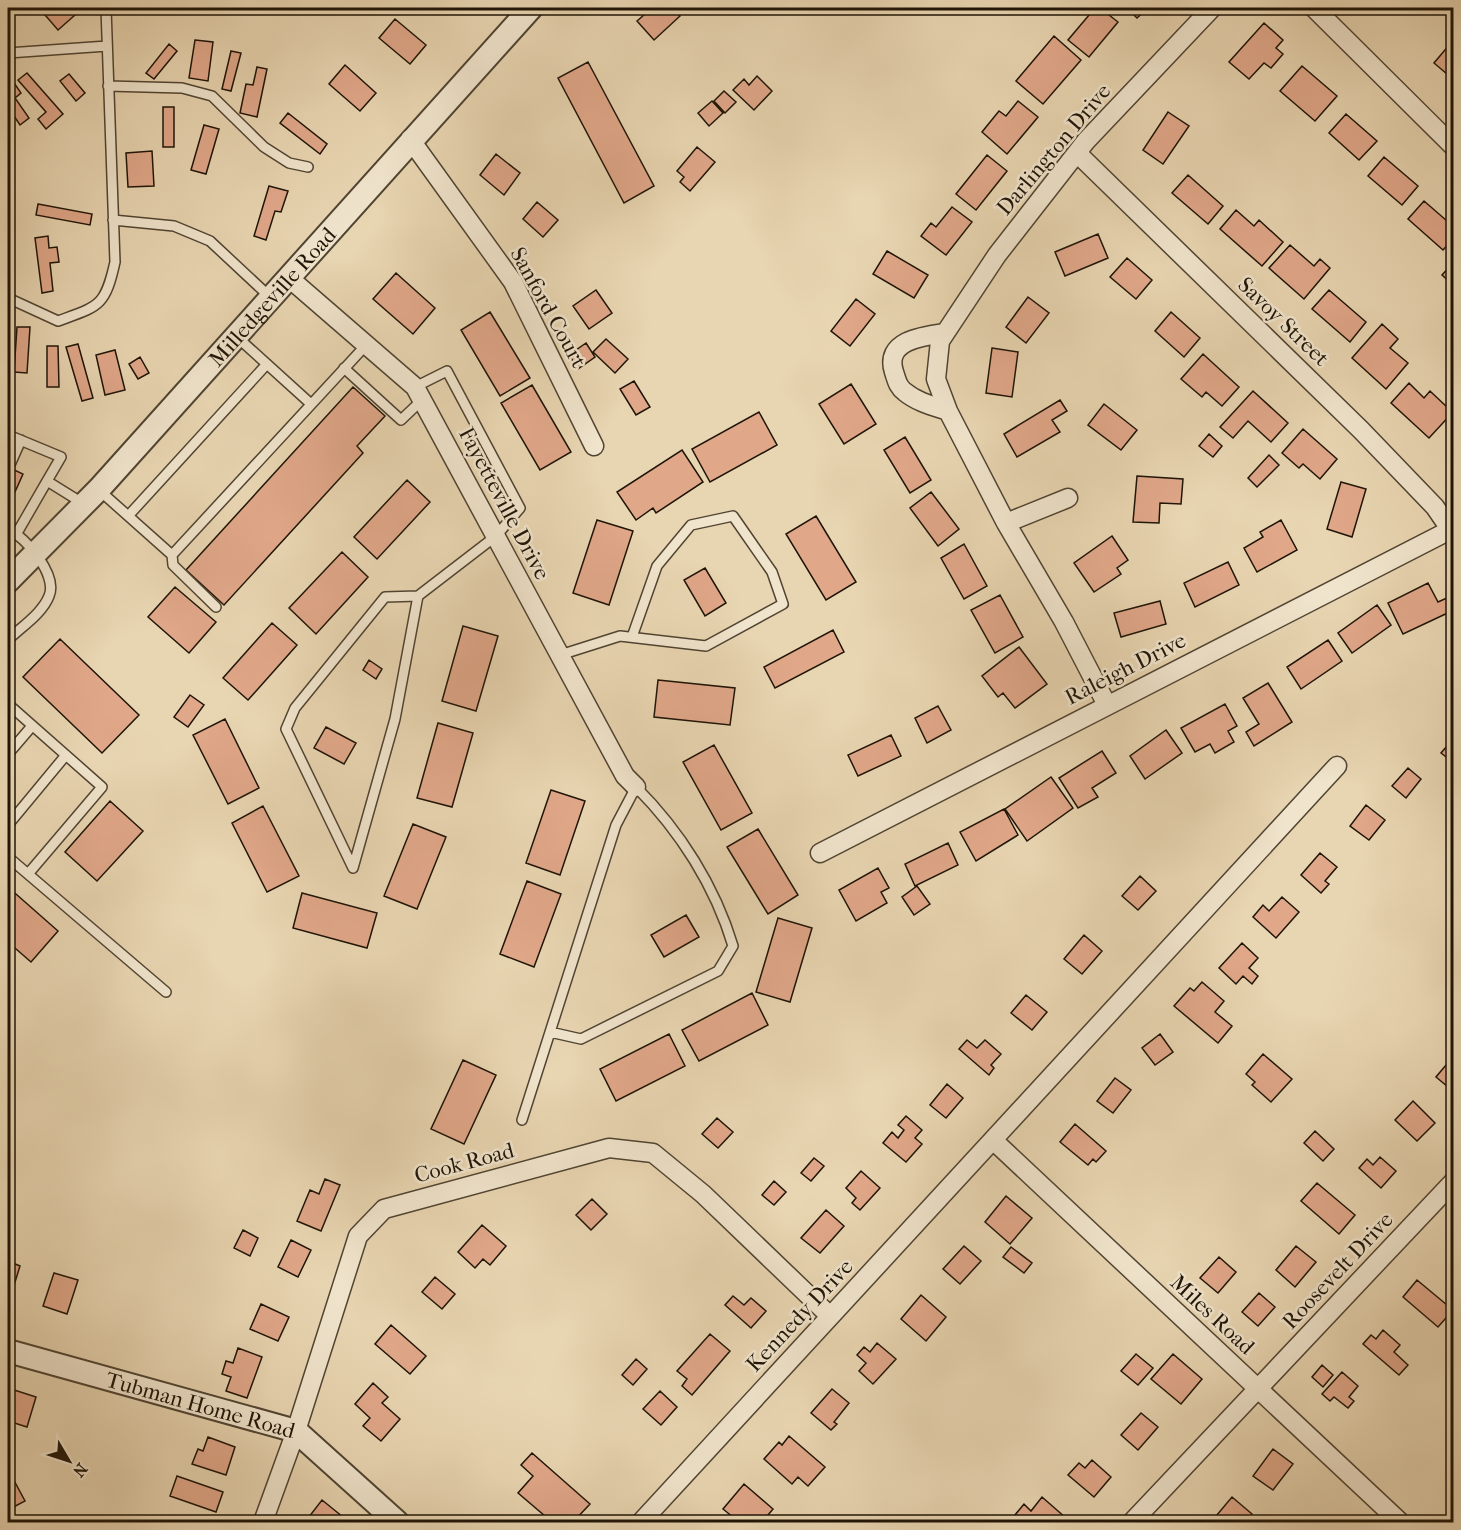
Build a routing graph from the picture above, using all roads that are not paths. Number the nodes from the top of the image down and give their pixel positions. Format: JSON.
{"nodes":[{"id":1,"x":106,"y":8,"type":"edge"},
{"id":2,"x":531,"y":8,"type":"edge"},
{"id":3,"x":1212,"y":8,"type":"edge"},
{"id":4,"x":1314,"y":8,"type":"edge"},
{"id":5,"x":107,"y":46,"type":"junction"},
{"id":6,"x":8,"y":53,"type":"edge"},
{"id":7,"x":108,"y":86,"type":"junction"},
{"id":8,"x":410,"y":139,"type":"junction"},
{"id":9,"x":1454,"y":147,"type":"edge"},
{"id":10,"x":1077,"y":153,"type":"junction"},
{"id":11,"x":308,"y":167,"type":"dead end"},
{"id":12,"x":113,"y":220,"type":"junction"},
{"id":13,"x":288,"y":277,"type":"junction"},
{"id":14,"x":270,"y":297,"type":"junction"},
{"id":15,"x":8,"y":298,"type":"edge"},
{"id":16,"x":944,"y":333,"type":"junction"},
{"id":17,"x":235,"y":336,"type":"junction"},
{"id":18,"x":367,"y":344,"type":"junction"},
{"id":19,"x":267,"y":364,"type":"junction"},
{"id":20,"x":344,"y":368,"type":"junction"},
{"id":21,"x":419,"y":394,"type":"junction"},
{"id":22,"x":311,"y":404,"type":"junction"},
{"id":23,"x":948,"y":411,"type":"junction"},
{"id":24,"x":8,"y":435,"type":"edge"},
{"id":25,"x":21,"y":440,"type":"junction"},
{"id":26,"x":594,"y":446,"type":"dead end"},
{"id":27,"x":9,"y":467,"type":"dead end"},
{"id":28,"x":47,"y":481,"type":"junction"},
{"id":29,"x":91,"y":497,"type":"junction"},
{"id":30,"x":1068,"y":498,"type":"dead end"},
{"id":31,"x":129,"y":515,"type":"junction"},
{"id":32,"x":1006,"y":523,"type":"junction"},
{"id":33,"x":1452,"y":529,"type":"edge"},
{"id":34,"x":12,"y":531,"type":"edge"},
{"id":35,"x":495,"y":536,"type":"junction"},
{"id":36,"x":35,"y":552,"type":"junction"},
{"id":37,"x":172,"y":555,"type":"junction"},
{"id":38,"x":8,"y":581,"type":"edge"},
{"id":39,"x":418,"y":596,"type":"junction"},
{"id":40,"x":216,"y":607,"type":"dead end"},
{"id":41,"x":632,"y":637,"type":"junction"},
{"id":42,"x":8,"y":640,"type":"edge"},
{"id":43,"x":560,"y":656,"type":"junction"},
{"id":44,"x":8,"y":704,"type":"edge"},
{"id":45,"x":1107,"y":705,"type":"junction"},
{"id":46,"x":32,"y":726,"type":"junction"},
{"id":47,"x":8,"y":751,"type":"edge"},
{"id":48,"x":66,"y":755,"type":"junction"},
{"id":49,"x":1337,"y":766,"type":"dead end"},
{"id":50,"x":636,"y":787,"type":"junction"},
{"id":51,"x":8,"y":825,"type":"edge"},
{"id":52,"x":820,"y":853,"type":"dead end"},
{"id":53,"x":8,"y":857,"type":"edge"},
{"id":54,"x":28,"y":874,"type":"junction"},
{"id":55,"x":166,"y":992,"type":"dead end"},
{"id":56,"x":550,"y":1032,"type":"junction"},
{"id":57,"x":522,"y":1119,"type":"dead end"},
{"id":58,"x":994,"y":1141,"type":"junction"},
{"id":59,"x":1454,"y":1181,"type":"edge"},
{"id":60,"x":830,"y":1316,"type":"junction"},
{"id":61,"x":8,"y":1351,"type":"edge"},
{"id":62,"x":1258,"y":1389,"type":"junction"},
{"id":63,"x":296,"y":1431,"type":"junction"},
{"id":64,"x":263,"y":1522,"type":"edge"},
{"id":65,"x":398,"y":1522,"type":"edge"},
{"id":66,"x":641,"y":1522,"type":"edge"},
{"id":67,"x":1132,"y":1522,"type":"edge"},
{"id":68,"x":1400,"y":1522,"type":"edge"}],
"edges":[{"from":1,"to":5,"type":"lane"},
{"from":2,"to":8,"type":"street","name":"Milledgeville Road"},
{"from":3,"to":10,"type":"street","name":"Darlington Drive"},
{"from":4,"to":9,"type":"street"},
{"from":5,"to":6,"type":"lane"},
{"from":5,"to":7,"type":"lane"},
{"from":7,"to":11,"type":"lane"},
{"from":7,"to":12,"type":"lane"},
{"from":8,"to":13,"type":"street","name":"Milledgeville Road"},
{"from":8,"to":26,"type":"street","name":"Sanford Court"},
{"from":10,"to":16,"type":"street","name":"Darlington Drive"},
{"from":10,"to":33,"type":"street","name":"Savoy Street"},
{"from":12,"to":14,"type":"lane"},
{"from":12,"to":15,"type":"lane"},
{"from":13,"to":14,"type":"street","name":"Milledgeville Road"},
{"from":13,"to":18,"type":"street","name":"Fayetteville Drive"},
{"from":14,"to":17,"type":"street","name":"Milledgeville Road"},
{"from":16,"to":23,"type":"street","name":"Darlington Drive"},
{"from":16,"to":23,"type":"street"},
{"from":17,"to":19,"type":"lane"},
{"from":17,"to":29,"type":"street","name":"Milledgeville Road"},
{"from":18,"to":20,"type":"lane"},
{"from":18,"to":21,"type":"street","name":"Fayetteville Drive"},
{"from":19,"to":22,"type":"lane"},
{"from":19,"to":31,"type":"lane"},
{"from":20,"to":21,"type":"lane"},
{"from":20,"to":22,"type":"lane"},
{"from":21,"to":35,"type":"street","name":"Fayetteville Drive"},
{"from":21,"to":35,"type":"lane"},
{"from":22,"to":37,"type":"lane"},
{"from":23,"to":32,"type":"street","name":"Darlington Drive"},
{"from":24,"to":25,"type":"lane"},
{"from":25,"to":27,"type":"lane"},
{"from":25,"to":28,"type":"lane"},
{"from":28,"to":29,"type":"lane"},
{"from":28,"to":34,"type":"lane"},
{"from":29,"to":31,"type":"lane"},
{"from":29,"to":36,"type":"street","name":"Milledgeville Road"},
{"from":30,"to":32,"type":"street"},
{"from":31,"to":37,"type":"lane"},
{"from":32,"to":45,"type":"street","name":"Darlington Drive"},
{"from":33,"to":45,"type":"street","name":"Raleigh Drive"},
{"from":34,"to":36,"type":"lane"},
{"from":35,"to":39,"type":"lane"},
{"from":35,"to":43,"type":"street","name":"Fayetteville Drive"},
{"from":36,"to":38,"type":"street","name":"Milledgeville Road"},
{"from":36,"to":42,"type":"lane"},
{"from":37,"to":40,"type":"lane"},
{"from":39,"to":39,"type":"lane"},
{"from":41,"to":41,"type":"lane"},
{"from":41,"to":43,"type":"lane"},
{"from":43,"to":50,"type":"street","name":"Fayetteville Drive"},
{"from":44,"to":46,"type":"lane"},
{"from":45,"to":52,"type":"street","name":"Raleigh Drive"},
{"from":46,"to":47,"type":"lane"},
{"from":46,"to":48,"type":"lane"},
{"from":48,"to":51,"type":"lane"},
{"from":48,"to":54,"type":"lane"},
{"from":49,"to":58,"type":"street","name":"Kennedy Drive"},
{"from":50,"to":56,"type":"lane"},
{"from":50,"to":56,"type":"lane"},
{"from":53,"to":54,"type":"lane"},
{"from":54,"to":55,"type":"lane"},
{"from":56,"to":57,"type":"lane"},
{"from":58,"to":60,"type":"street","name":"Kennedy Drive"},
{"from":58,"to":62,"type":"street","name":"Miles Road"},
{"from":59,"to":62,"type":"street","name":"Roosevelt Drive"},
{"from":60,"to":63,"type":"street","name":"Cook Road"},
{"from":60,"to":66,"type":"street","name":"Kennedy Drive"},
{"from":61,"to":63,"type":"street","name":"Tubman Home Road"},
{"from":62,"to":67,"type":"street","name":"Roosevelt Drive"},
{"from":62,"to":68,"type":"street","name":"Miles Road"},
{"from":63,"to":64,"type":"street","name":"Cook Road"},
{"from":63,"to":65,"type":"street","name":"Tubman Home Road"}]}
